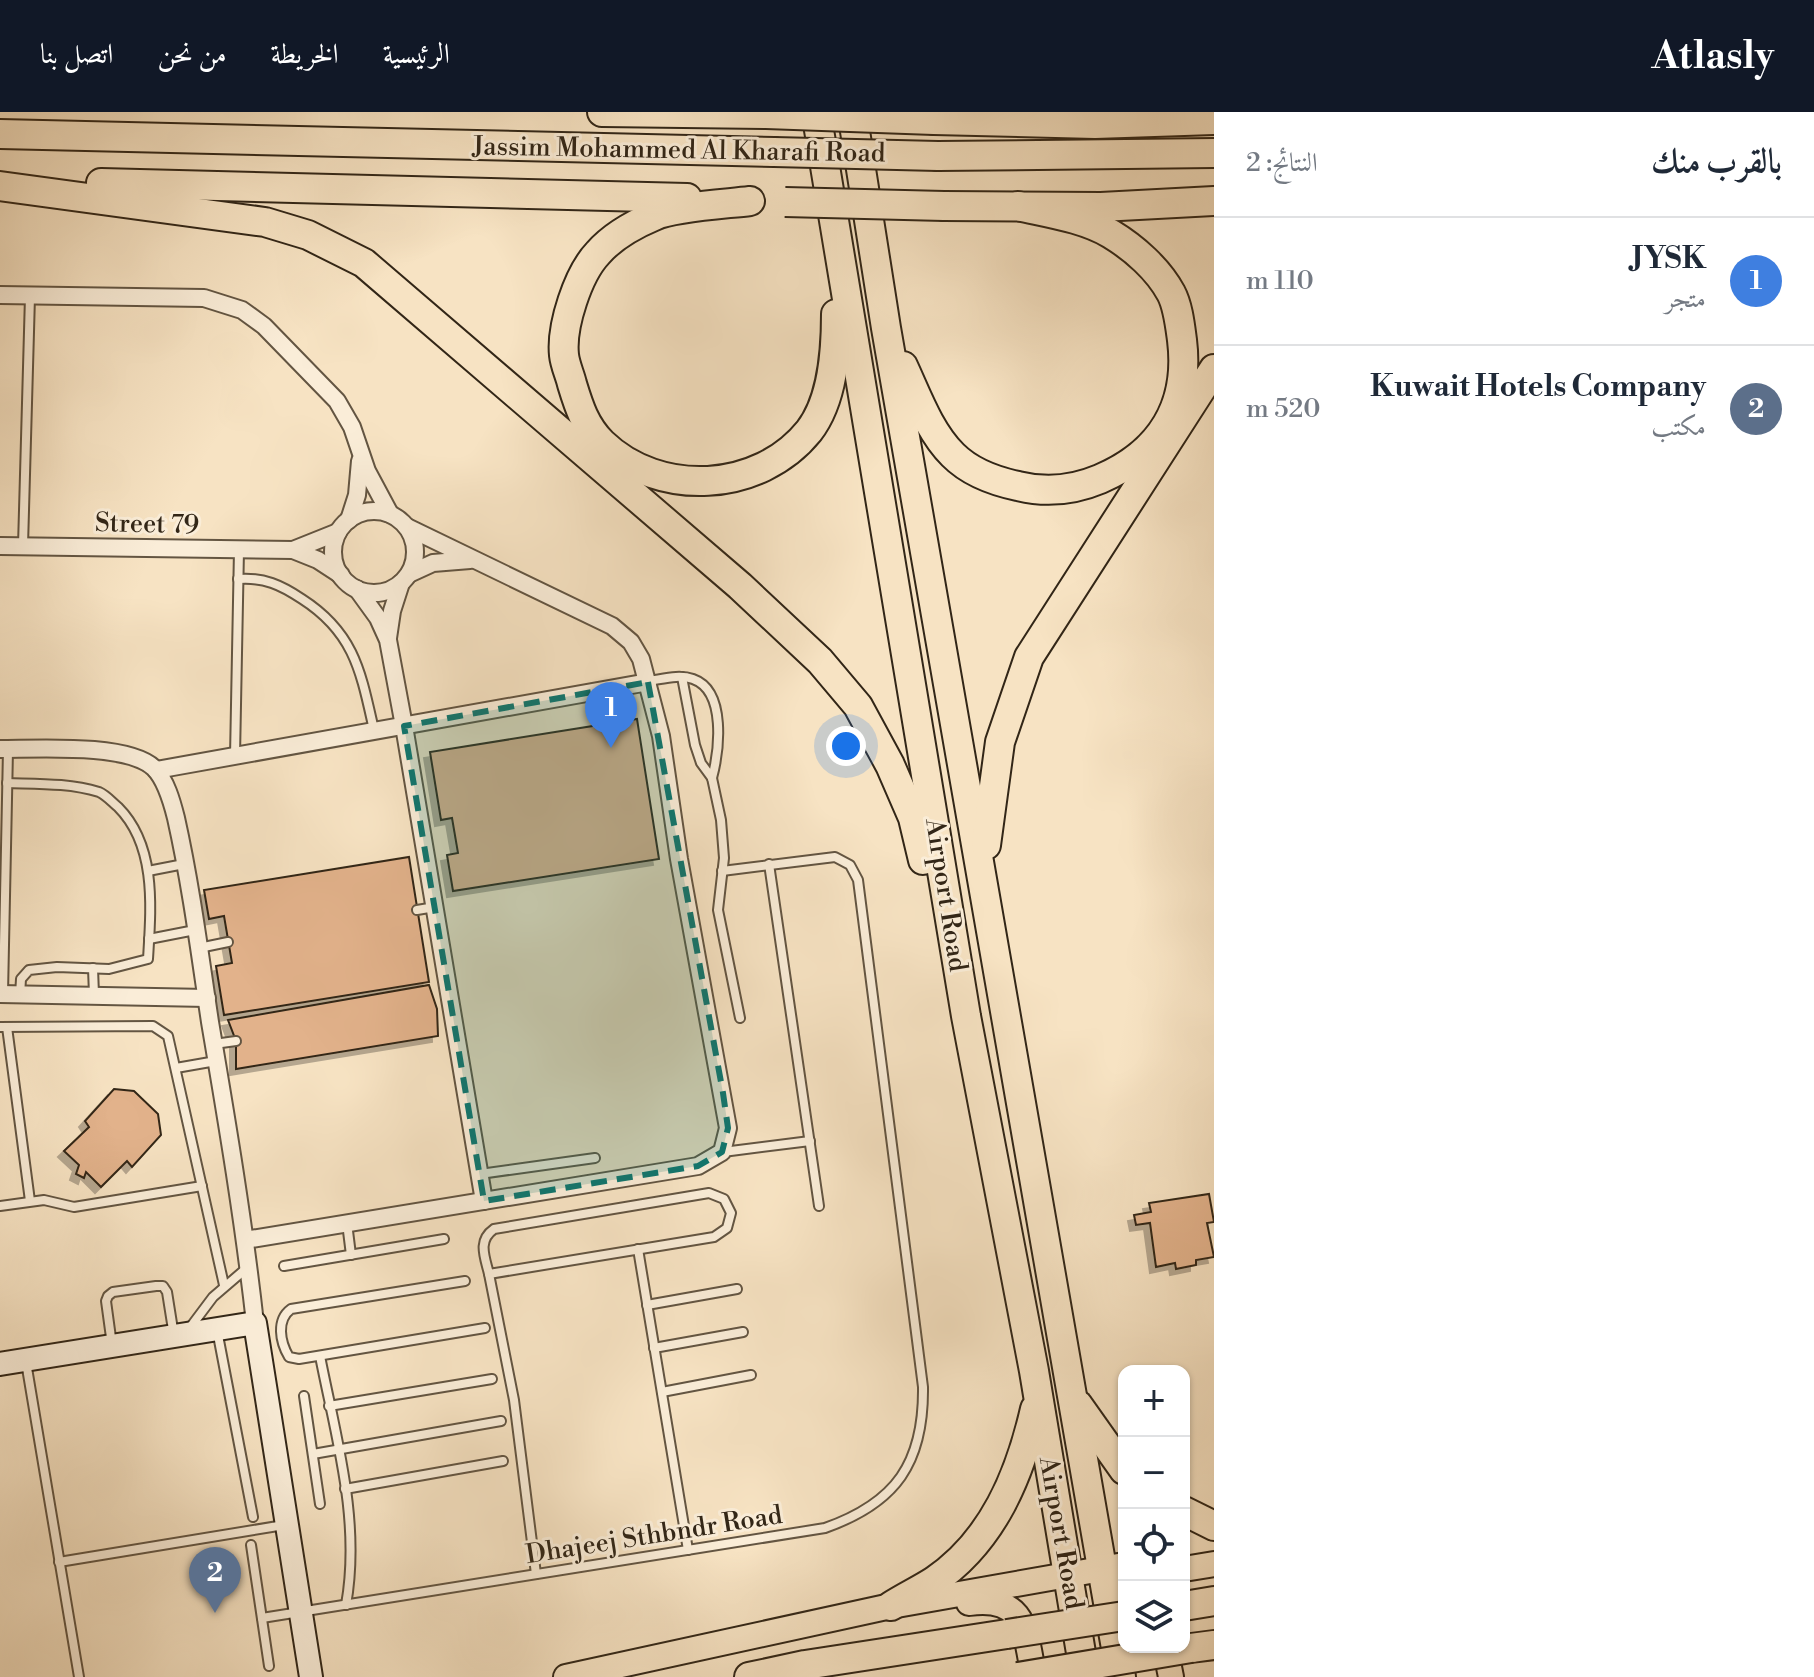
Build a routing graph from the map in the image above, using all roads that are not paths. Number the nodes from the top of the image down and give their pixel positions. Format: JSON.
{"nodes":[{"id":1,"x":602,"y":112,"type":"edge"},
{"id":2,"x":816,"y":112,"type":"edge"},
{"id":3,"x":852,"y":112,"type":"edge"},
{"id":4,"x":1214,"y":120,"type":"edge"},
{"id":5,"x":0,"y":134,"type":"edge"},
{"id":6,"x":1214,"y":153,"type":"edge"},
{"id":7,"x":0,"y":184,"type":"edge"},
{"id":8,"x":750,"y":201,"type":"junction"},
{"id":9,"x":1214,"y":201,"type":"edge"},
{"id":10,"x":1018,"y":206,"type":"junction"},
{"id":11,"x":837,"y":245,"type":"junction"},
{"id":12,"x":0,"y":295,"type":"edge"},
{"id":13,"x":30,"y":296,"type":"junction"},
{"id":14,"x":886,"y":328,"type":"junction"},
{"id":15,"x":1214,"y":369,"type":"edge"},
{"id":16,"x":361,"y":456,"type":"junction"},
{"id":17,"x":390,"y":514,"type":"junction"},
{"id":18,"x":344,"y":526,"type":"junction"},
{"id":19,"x":407,"y":527,"type":"junction"},
{"id":20,"x":0,"y":546,"type":"edge"},
{"id":21,"x":23,"y":546,"type":"junction"},
{"id":22,"x":239,"y":549,"type":"junction"},
{"id":23,"x":293,"y":550,"type":"junction"},
{"id":24,"x":472,"y":560,"type":"junction"},
{"id":25,"x":341,"y":575,"type":"junction"},
{"id":26,"x":238,"y":579,"type":"junction"},
{"id":27,"x":405,"y":579,"type":"junction"},
{"id":28,"x":357,"y":589,"type":"junction"},
{"id":29,"x":388,"y":640,"type":"junction"},
{"id":30,"x":682,"y":677,"type":"junction"},
{"id":31,"x":648,"y":682,"type":"junction"},
{"id":32,"x":404,"y":726,"type":"junction"},
{"id":33,"x":374,"y":731,"type":"junction"},
{"id":34,"x":4,"y":749,"type":"edge"},
{"id":35,"x":235,"y":756,"type":"junction"},
{"id":36,"x":156,"y":770,"type":"junction"},
{"id":37,"x":712,"y":778,"type":"junction"},
{"id":38,"x":7,"y":783,"type":"junction"},
{"id":39,"x":184,"y":864,"type":"junction"},
{"id":40,"x":769,"y":864,"type":"junction"},
{"id":41,"x":148,"y":871,"type":"junction"},
{"id":42,"x":722,"y":871,"type":"junction"},
{"id":43,"x":982,"y":874,"type":"junction"},
{"id":44,"x":435,"y":907,"type":"junction"},
{"id":45,"x":417,"y":910,"type":"dead end"},
{"id":46,"x":195,"y":930,"type":"junction"},
{"id":47,"x":149,"y":939,"type":"junction"},
{"id":48,"x":228,"y":942,"type":"dead end"},
{"id":49,"x":198,"y":948,"type":"junction"},
{"id":50,"x":93,"y":968,"type":"junction"},
{"id":51,"x":8,"y":994,"type":"edge"},
{"id":52,"x":94,"y":996,"type":"junction"},
{"id":53,"x":207,"y":998,"type":"junction"},
{"id":54,"x":966,"y":1016,"type":"junction"},
{"id":55,"x":740,"y":1018,"type":"dead end"},
{"id":56,"x":3,"y":1027,"type":"edge"},
{"id":57,"x":236,"y":1041,"type":"dead end"},
{"id":58,"x":215,"y":1052,"type":"junction"},
{"id":59,"x":176,"y":1068,"type":"junction"},
{"id":60,"x":810,"y":1141,"type":"junction"},
{"id":61,"x":722,"y":1152,"type":"junction"},
{"id":62,"x":595,"y":1158,"type":"dead end"},
{"id":63,"x":480,"y":1174,"type":"junction"},
{"id":64,"x":202,"y":1186,"type":"junction"},
{"id":65,"x":30,"y":1201,"type":"junction"},
{"id":66,"x":484,"y":1201,"type":"junction"},
{"id":67,"x":0,"y":1206,"type":"edge"},
{"id":68,"x":819,"y":1206,"type":"dead end"},
{"id":69,"x":347,"y":1223,"type":"junction"},
{"id":70,"x":444,"y":1239,"type":"dead end"},
{"id":71,"x":245,"y":1240,"type":"junction"},
{"id":72,"x":638,"y":1249,"type":"junction"},
{"id":73,"x":351,"y":1255,"type":"junction"},
{"id":74,"x":284,"y":1266,"type":"dead end"},
{"id":75,"x":249,"y":1267,"type":"junction"},
{"id":76,"x":489,"y":1274,"type":"junction"},
{"id":77,"x":465,"y":1281,"type":"dead end"},
{"id":78,"x":224,"y":1285,"type":"junction"},
{"id":79,"x":737,"y":1289,"type":"dead end"},
{"id":80,"x":647,"y":1305,"type":"junction"},
{"id":81,"x":255,"y":1323,"type":"junction"},
{"id":82,"x":485,"y":1328,"type":"dead end"},
{"id":83,"x":217,"y":1330,"type":"junction"},
{"id":84,"x":743,"y":1332,"type":"dead end"},
{"id":85,"x":180,"y":1336,"type":"junction"},
{"id":86,"x":112,"y":1346,"type":"junction"},
{"id":87,"x":654,"y":1348,"type":"junction"},
{"id":88,"x":320,"y":1356,"type":"junction"},
{"id":89,"x":25,"y":1359,"type":"junction"},
{"id":90,"x":0,"y":1364,"type":"edge"},
{"id":91,"x":751,"y":1375,"type":"dead end"},
{"id":92,"x":492,"y":1379,"type":"dead end"},
{"id":93,"x":662,"y":1392,"type":"junction"},
{"id":94,"x":304,"y":1396,"type":"dead end"},
{"id":95,"x":1037,"y":1396,"type":"junction"},
{"id":96,"x":1074,"y":1399,"type":"junction"},
{"id":97,"x":329,"y":1406,"type":"junction"},
{"id":98,"x":501,"y":1421,"type":"dead end"},
{"id":99,"x":338,"y":1449,"type":"junction"},
{"id":100,"x":313,"y":1454,"type":"junction"},
{"id":101,"x":503,"y":1461,"type":"dead end"},
{"id":102,"x":1118,"y":1461,"type":"edge"},
{"id":103,"x":345,"y":1489,"type":"junction"},
{"id":104,"x":320,"y":1504,"type":"dead end"},
{"id":105,"x":1190,"y":1514,"type":"edge"},
{"id":106,"x":253,"y":1517,"type":"dead end"},
{"id":107,"x":288,"y":1525,"type":"junction"},
{"id":108,"x":1214,"y":1526,"type":"edge"},
{"id":109,"x":251,"y":1545,"type":"dead end"},
{"id":110,"x":688,"y":1550,"type":"junction"},
{"id":111,"x":1214,"y":1553,"type":"edge"},
{"id":112,"x":1190,"y":1556,"type":"edge"},
{"id":113,"x":59,"y":1562,"type":"junction"},
{"id":114,"x":1214,"y":1564,"type":"edge"},
{"id":115,"x":1114,"y":1566,"type":"edge"},
{"id":116,"x":1190,"y":1568,"type":"edge"},
{"id":117,"x":1069,"y":1573,"type":"junction"},
{"id":118,"x":536,"y":1574,"type":"junction"},
{"id":119,"x":1214,"y":1601,"type":"edge"},
{"id":120,"x":346,"y":1605,"type":"junction"},
{"id":121,"x":1190,"y":1605,"type":"edge"},
{"id":122,"x":891,"y":1606,"type":"junction"},
{"id":123,"x":302,"y":1612,"type":"junction"},
{"id":124,"x":1118,"y":1617,"type":"edge"},
{"id":125,"x":262,"y":1618,"type":"junction"},
{"id":126,"x":803,"y":1625,"type":"junction"},
{"id":127,"x":1156,"y":1653,"type":"edge"},
{"id":128,"x":1186,"y":1653,"type":"edge"},
{"id":129,"x":269,"y":1666,"type":"dead end"},
{"id":130,"x":313,"y":1674,"type":"edge"},
{"id":131,"x":79,"y":1677,"type":"edge"},
{"id":132,"x":566,"y":1677,"type":"edge"},
{"id":133,"x":749,"y":1677,"type":"edge"},
{"id":134,"x":1018,"y":1677,"type":"edge"},
{"id":135,"x":1034,"y":1677,"type":"edge"},
{"id":136,"x":1085,"y":1677,"type":"edge"},
{"id":137,"x":1121,"y":1677,"type":"edge"},
{"id":138,"x":1171,"y":1677,"type":"edge"}],
"edges":[{"from":1,"to":4,"type":"highway","name":"Jassim Mohammed Al Kharafi Road","bridge":true},
{"from":2,"to":11,"type":"highway","name":"Airport Road"},
{"from":3,"to":14,"type":"highway","name":"Airport Road"},
{"from":5,"to":6,"type":"highway","name":"Jassim Mohammed Al Kharafi Road","bridge":true},
{"from":7,"to":8,"type":"highway"},
{"from":7,"to":54,"type":"highway"},
{"from":8,"to":10,"type":"highway","bridge":true},
{"from":8,"to":11,"type":"highway"},
{"from":9,"to":10,"type":"highway"},
{"from":10,"to":14,"type":"highway"},
{"from":11,"to":54,"type":"highway","name":"Airport Road"},
{"from":12,"to":13,"type":"street"},
{"from":13,"to":16,"type":"street"},
{"from":13,"to":21,"type":"lane"},
{"from":14,"to":43,"type":"highway","name":"Airport Road"},
{"from":15,"to":43,"type":"highway"},
{"from":16,"to":17,"type":"street"},
{"from":16,"to":18,"type":"street"},
{"from":17,"to":18,"type":"street"},
{"from":17,"to":19,"type":"street"},
{"from":18,"to":23,"type":"street","name":"Street 79"},
{"from":18,"to":25,"type":"street"},
{"from":19,"to":24,"type":"street"},
{"from":19,"to":27,"type":"street"},
{"from":20,"to":21,"type":"street","name":"Street 79"},
{"from":21,"to":22,"type":"street","name":"Street 79"},
{"from":22,"to":23,"type":"street","name":"Street 79"},
{"from":22,"to":26,"type":"lane"},
{"from":23,"to":25,"type":"street","name":"Street 79"},
{"from":24,"to":27,"type":"street"},
{"from":24,"to":31,"type":"street"},
{"from":25,"to":28,"type":"street"},
{"from":26,"to":33,"type":"lane"},
{"from":26,"to":35,"type":"lane"},
{"from":27,"to":28,"type":"street"},
{"from":27,"to":29,"type":"street"},
{"from":28,"to":29,"type":"street"},
{"from":29,"to":32,"type":"street"},
{"from":30,"to":31,"type":"lane"},
{"from":30,"to":37,"type":"lane"},
{"from":30,"to":37,"type":"lane"},
{"from":31,"to":32,"type":"street"},
{"from":31,"to":61,"type":"street"},
{"from":32,"to":33,"type":"street"},
{"from":32,"to":44,"type":"street"},
{"from":33,"to":35,"type":"street"},
{"from":34,"to":36,"type":"street"},
{"from":34,"to":38,"type":"lane"},
{"from":35,"to":36,"type":"street"},
{"from":36,"to":39,"type":"street"},
{"from":37,"to":42,"type":"lane"},
{"from":38,"to":41,"type":"lane"},
{"from":38,"to":51,"type":"lane"},
{"from":39,"to":41,"type":"lane"},
{"from":39,"to":46,"type":"street"},
{"from":40,"to":42,"type":"lane"},
{"from":40,"to":60,"type":"lane"},
{"from":40,"to":110,"type":"lane","name":"Dhajeej Sthbndr Road"},
{"from":41,"to":47,"type":"lane"},
{"from":42,"to":55,"type":"lane"},
{"from":43,"to":96,"type":"highway","name":"Airport Road"},
{"from":44,"to":45,"type":"lane"},
{"from":44,"to":63,"type":"street"},
{"from":46,"to":47,"type":"lane"},
{"from":46,"to":49,"type":"street"},
{"from":47,"to":50,"type":"lane"},
{"from":48,"to":49,"type":"lane"},
{"from":49,"to":53,"type":"street"},
{"from":50,"to":51,"type":"lane"},
{"from":50,"to":52,"type":"lane"},
{"from":51,"to":52,"type":"street"},
{"from":52,"to":53,"type":"street"},
{"from":53,"to":58,"type":"street"},
{"from":54,"to":95,"type":"highway","name":"Airport Road"},
{"from":56,"to":59,"type":"lane"},
{"from":56,"to":65,"type":"lane"},
{"from":57,"to":58,"type":"lane"},
{"from":58,"to":59,"type":"lane"},
{"from":58,"to":71,"type":"street"},
{"from":59,"to":64,"type":"lane"},
{"from":60,"to":61,"type":"lane"},
{"from":60,"to":68,"type":"lane"},
{"from":61,"to":66,"type":"street"},
{"from":62,"to":63,"type":"lane"},
{"from":63,"to":66,"type":"street"},
{"from":64,"to":65,"type":"lane"},
{"from":64,"to":78,"type":"lane"},
{"from":65,"to":67,"type":"lane"},
{"from":66,"to":69,"type":"street"},
{"from":69,"to":71,"type":"street"},
{"from":69,"to":73,"type":"lane"},
{"from":70,"to":73,"type":"lane"},
{"from":71,"to":75,"type":"street"},
{"from":72,"to":76,"type":"lane"},
{"from":72,"to":76,"type":"lane"},
{"from":72,"to":80,"type":"lane"},
{"from":73,"to":74,"type":"lane"},
{"from":75,"to":78,"type":"lane"},
{"from":75,"to":81,"type":"street"},
{"from":76,"to":118,"type":"lane"},
{"from":77,"to":88,"type":"lane"},
{"from":78,"to":85,"type":"lane"},
{"from":79,"to":80,"type":"lane"},
{"from":80,"to":87,"type":"lane"},
{"from":81,"to":83,"type":"street"},
{"from":81,"to":107,"type":"street"},
{"from":82,"to":88,"type":"lane"},
{"from":83,"to":85,"type":"street"},
{"from":83,"to":106,"type":"lane"},
{"from":84,"to":87,"type":"lane"},
{"from":85,"to":86,"type":"street"},
{"from":85,"to":86,"type":"lane"},
{"from":86,"to":89,"type":"street"},
{"from":87,"to":93,"type":"lane"},
{"from":88,"to":97,"type":"lane"},
{"from":89,"to":90,"type":"street"},
{"from":89,"to":113,"type":"lane"},
{"from":91,"to":93,"type":"lane"},
{"from":92,"to":97,"type":"lane"},
{"from":93,"to":110,"type":"lane"},
{"from":94,"to":100,"type":"lane"},
{"from":95,"to":117,"type":"highway","name":"Airport Road"},
{"from":95,"to":122,"type":"highway"},
{"from":96,"to":102,"type":"highway"},
{"from":96,"to":115,"type":"highway","name":"Airport Road"},
{"from":97,"to":99,"type":"lane"},
{"from":98,"to":99,"type":"lane"},
{"from":99,"to":100,"type":"lane"},
{"from":99,"to":103,"type":"lane"},
{"from":100,"to":104,"type":"lane"},
{"from":101,"to":103,"type":"lane"},
{"from":103,"to":120,"type":"lane"},
{"from":105,"to":108,"type":"highway"},
{"from":107,"to":113,"type":"lane"},
{"from":107,"to":123,"type":"street"},
{"from":109,"to":125,"type":"lane"},
{"from":110,"to":118,"type":"lane","name":"Dhajeej Sthbndr Road"},
{"from":111,"to":112,"type":"main road"},
{"from":113,"to":131,"type":"lane"},
{"from":114,"to":116,"type":"main road"},
{"from":115,"to":117,"type":"main road"},
{"from":115,"to":137,"type":"highway","name":"Airport Road"},
{"from":117,"to":122,"type":"main road"},
{"from":117,"to":136,"type":"highway","name":"Airport Road"},
{"from":118,"to":120,"type":"lane","name":"Dhajeej Sthbndr Road"},
{"from":119,"to":121,"type":"highway"},
{"from":120,"to":123,"type":"lane","name":"Dhajeej Sthbndr Road"},
{"from":122,"to":126,"type":"main road"},
{"from":123,"to":125,"type":"lane","name":"Dhajeej Sthbndr Road"},
{"from":123,"to":130,"type":"street"},
{"from":124,"to":133,"type":"highway","bridge":true},
{"from":125,"to":129,"type":"lane"},
{"from":126,"to":132,"type":"main road"},
{"from":126,"to":135,"type":"main road"},
{"from":127,"to":134,"type":"highway","bridge":true},
{"from":128,"to":138,"type":"main road"}]}
